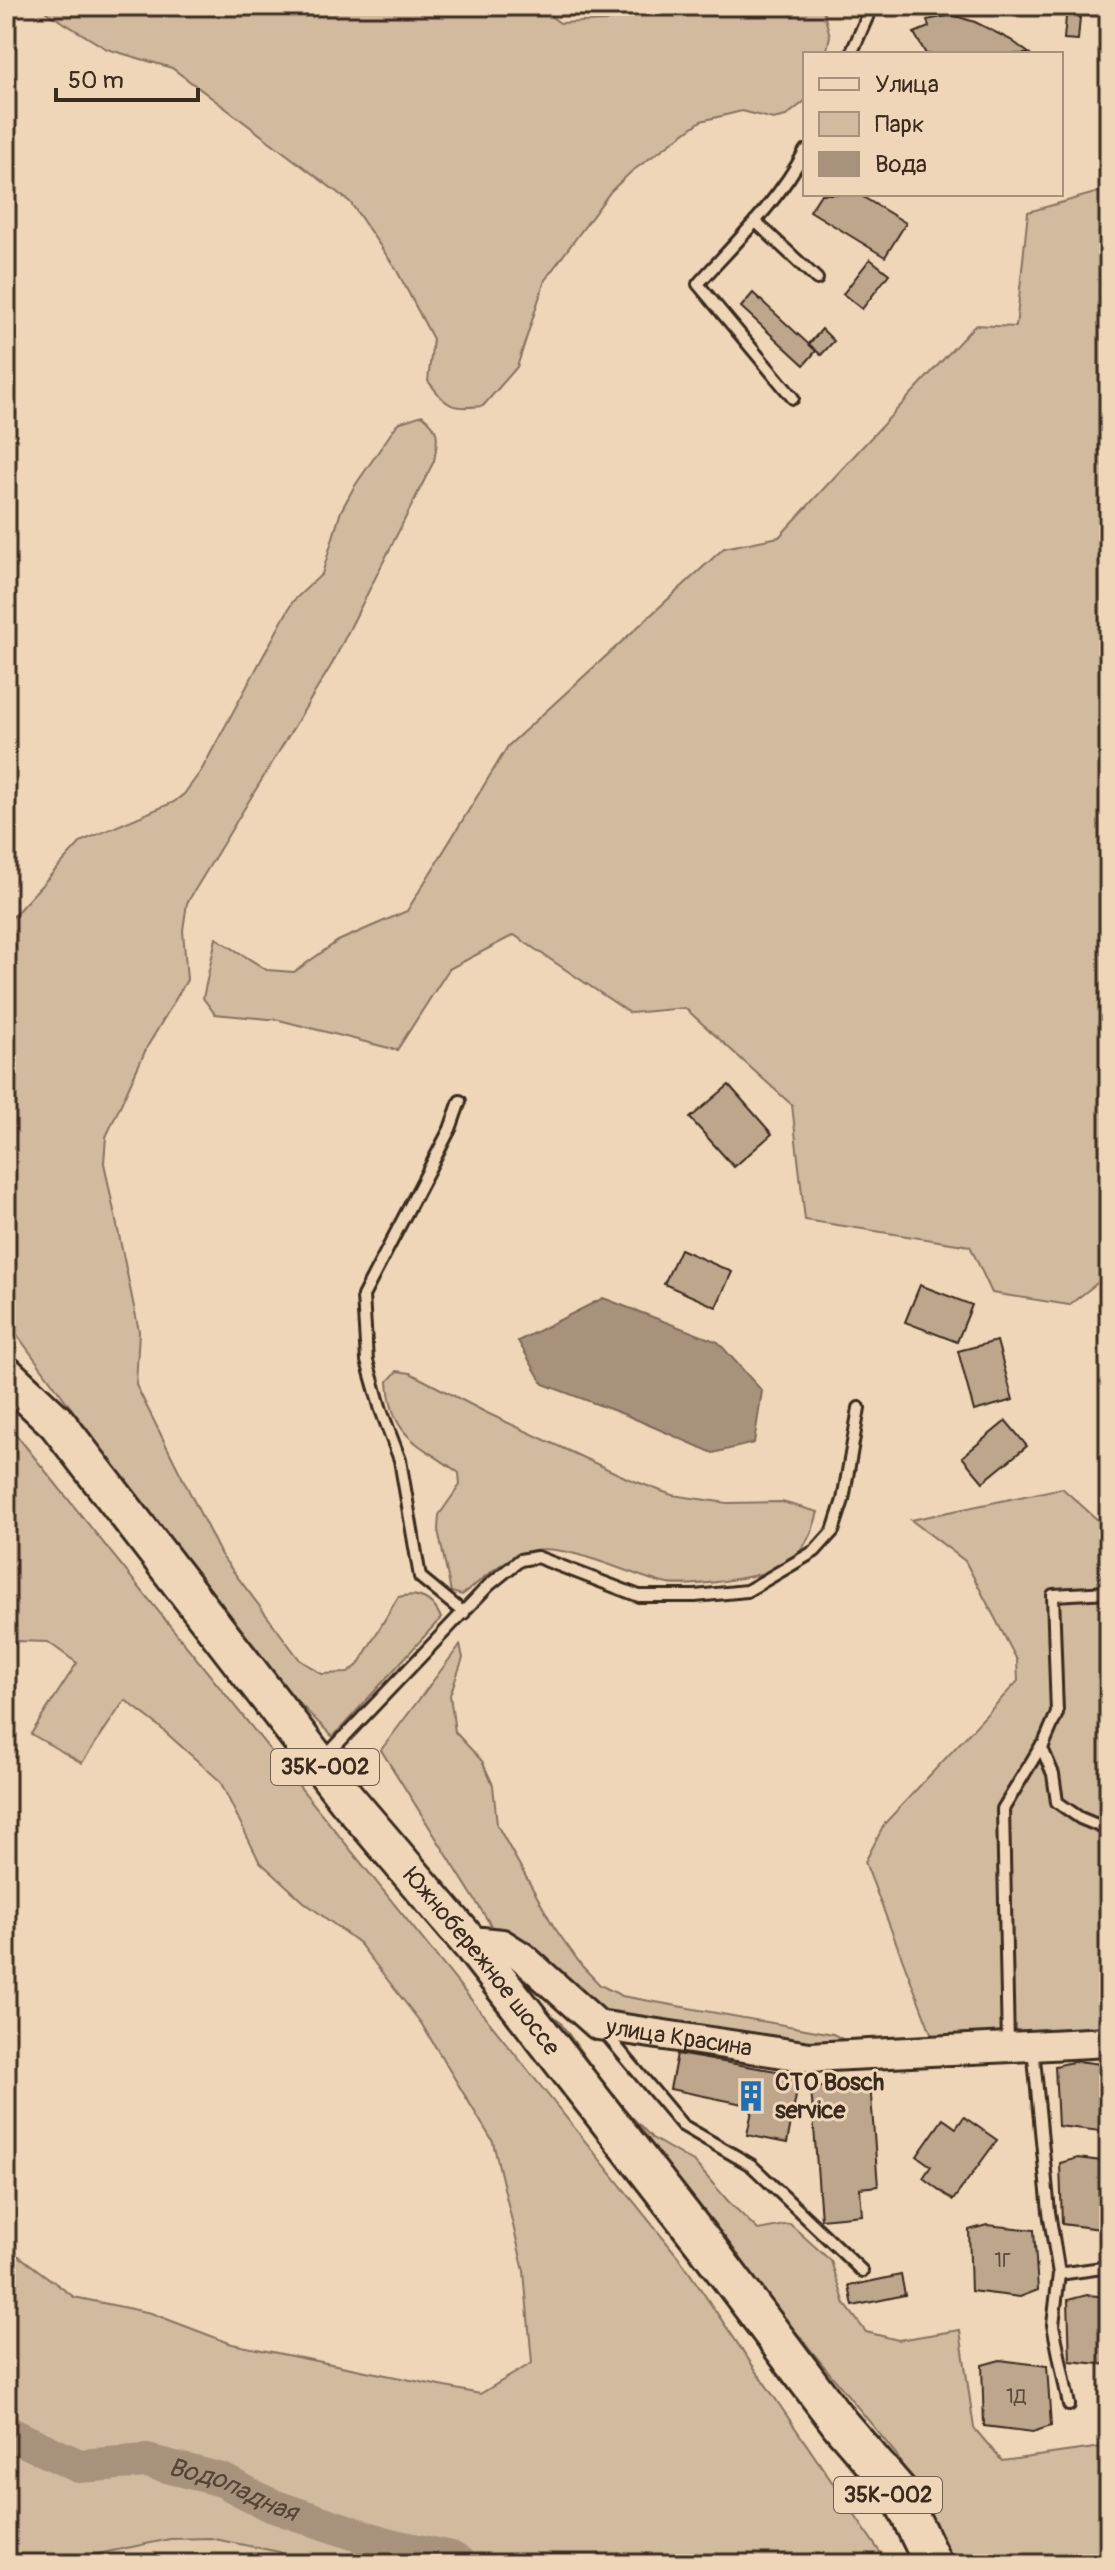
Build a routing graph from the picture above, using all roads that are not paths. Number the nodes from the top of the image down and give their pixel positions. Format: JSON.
{"nodes":[{"id":1,"x":872,"y":6,"type":"edge"},
{"id":2,"x":852,"y":52,"type":"edge"},
{"id":3,"x":803,"y":155,"type":"edge"},
{"id":4,"x":755,"y":221,"type":"junction"},
{"id":5,"x":817,"y":279,"type":"dead end"},
{"id":6,"x":793,"y":398,"type":"dead end"},
{"id":7,"x":460,"y":1101,"type":"dead end"},
{"id":8,"x":6,"y":1375,"type":"edge"},
{"id":9,"x":6,"y":1402,"type":"edge"},
{"id":10,"x":859,"y":1408,"type":"dead end"},
{"id":11,"x":171,"y":1588,"type":"junction"},
{"id":12,"x":1109,"y":1592,"type":"edge"},
{"id":13,"x":464,"y":1613,"type":"junction"},
{"id":14,"x":1042,"y":1748,"type":"junction"},
{"id":15,"x":321,"y":1762,"type":"junction"},
{"id":16,"x":1109,"y":1830,"type":"edge"},
{"id":17,"x":463,"y":1952,"type":"junction"},
{"id":18,"x":598,"y":2025,"type":"junction"},
{"id":19,"x":1109,"y":2042,"type":"edge"},
{"id":20,"x":1020,"y":2047,"type":"junction"},
{"id":21,"x":1109,"y":2267,"type":"edge"},
{"id":22,"x":862,"y":2271,"type":"dead end"},
{"id":23,"x":1059,"y":2274,"type":"junction"},
{"id":24,"x":1069,"y":2405,"type":"dead end"},
{"id":25,"x":925,"y":2564,"type":"edge"},
{"id":26,"x":933,"y":2564,"type":"edge"}],
"edges":[{"from":1,"to":2,"type":"lane"},
{"from":3,"to":4,"type":"lane"},
{"from":4,"to":5,"type":"lane"},
{"from":4,"to":6,"type":"lane"},
{"from":7,"to":13,"type":"lane"},
{"from":8,"to":11,"type":"highway","name":"Южнобережное шоссе"},
{"from":9,"to":11,"type":"highway","name":"Южнобережное шоссе"},
{"from":10,"to":13,"type":"lane"},
{"from":11,"to":15,"type":"highway","name":"Южнобережное шоссе","number":"35К-002"},
{"from":11,"to":17,"type":"highway","name":"Южнобережное шоссе","number":"35К-002"},
{"from":12,"to":14,"type":"lane"},
{"from":13,"to":15,"type":"lane"},
{"from":14,"to":16,"type":"lane"},
{"from":14,"to":20,"type":"lane"},
{"from":15,"to":17,"type":"highway","name":"Южнобережное шоссе","number":"35К-002"},
{"from":17,"to":18,"type":"street","name":"улица Красина"},
{"from":17,"to":25,"type":"highway","name":"Южнобережное шоссе","number":"35К-002"},
{"from":17,"to":26,"type":"highway","name":"Южнобережное шоссе","number":"35К-002"},
{"from":18,"to":20,"type":"street","name":"улица Красина"},
{"from":18,"to":22,"type":"lane"},
{"from":19,"to":20,"type":"street","name":"улица Красина"},
{"from":20,"to":23,"type":"lane"},
{"from":21,"to":23,"type":"lane"},
{"from":23,"to":24,"type":"lane"}]}
